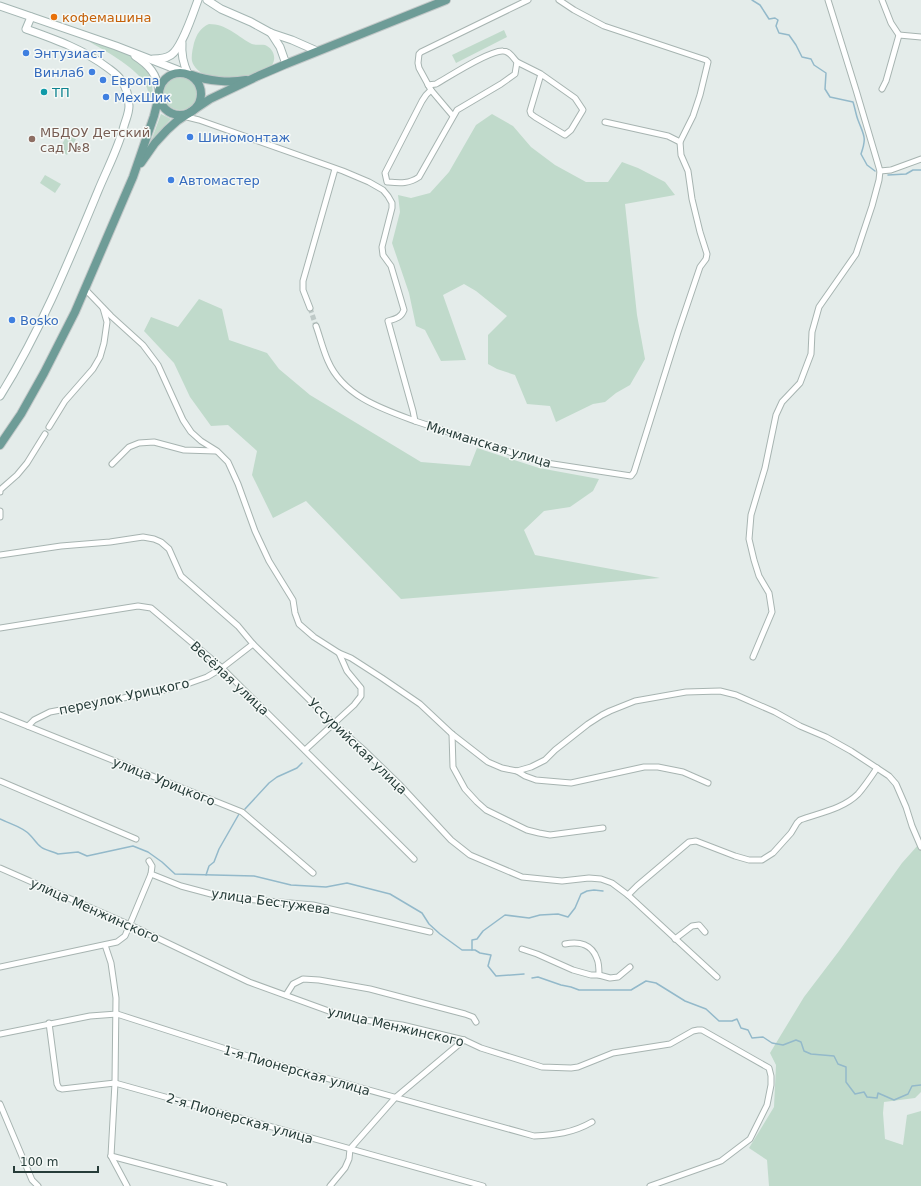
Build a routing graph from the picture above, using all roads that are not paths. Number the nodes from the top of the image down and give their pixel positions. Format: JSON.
{"nodes":[{"id":1,"x":198,"y":0,"type":"edge"},
{"id":2,"x":207,"y":0,"type":"edge"},
{"id":3,"x":446,"y":0,"type":"edge"},
{"id":4,"x":528,"y":0,"type":"edge"},
{"id":5,"x":559,"y":0,"type":"edge"},
{"id":6,"x":828,"y":0,"type":"edge"},
{"id":7,"x":882,"y":0,"type":"edge"},
{"id":8,"x":0,"y":6,"type":"edge"},
{"id":9,"x":31,"y":17,"type":"junction"},
{"id":10,"x":271,"y":33,"type":"junction"},
{"id":11,"x":899,"y":36,"type":"junction"},
{"id":12,"x":921,"y":37,"type":"edge"},
{"id":13,"x":182,"y":40,"type":"junction"},
{"id":14,"x":116,"y":46,"type":"junction"},
{"id":15,"x":317,"y":51,"type":"junction"},
{"id":16,"x":148,"y":59,"type":"junction"},
{"id":17,"x":517,"y":62,"type":"junction"},
{"id":18,"x":286,"y":64,"type":"junction"},
{"id":19,"x":188,"y":74,"type":"junction"},
{"id":20,"x":541,"y":74,"type":"junction"},
{"id":21,"x":258,"y":76,"type":"junction"},
{"id":22,"x":430,"y":88,"type":"junction"},
{"id":23,"x":882,"y":89,"type":"dead end"},
{"id":24,"x":159,"y":91,"type":"junction"},
{"id":25,"x":193,"y":110,"type":"junction"},
{"id":26,"x":175,"y":114,"type":"junction"},
{"id":27,"x":184,"y":116,"type":"junction"},
{"id":28,"x":453,"y":116,"type":"junction"},
{"id":29,"x":606,"y":122,"type":"dead end"},
{"id":30,"x":680,"y":142,"type":"junction"},
{"id":31,"x":921,"y":160,"type":"edge"},
{"id":32,"x":336,"y":169,"type":"junction"},
{"id":33,"x":880,"y":171,"type":"junction"},
{"id":34,"x":133,"y":177,"type":"junction"},
{"id":35,"x":85,"y":289,"type":"junction"},
{"id":36,"x":102,"y":307,"type":"junction"},
{"id":37,"x":310,"y":308,"type":"tunnel mouth"},
{"id":38,"x":316,"y":326,"type":"tunnel mouth"},
{"id":39,"x":0,"y":396,"type":"edge"},
{"id":40,"x":415,"y":422,"type":"junction"},
{"id":41,"x":49,"y":427,"type":"dead end"},
{"id":42,"x":45,"y":434,"type":"dead end"},
{"id":43,"x":0,"y":445,"type":"edge"},
{"id":44,"x":217,"y":451,"type":"junction"},
{"id":45,"x":112,"y":464,"type":"dead end"},
{"id":46,"x":0,"y":492,"type":"edge"},
{"id":47,"x":0,"y":511,"type":"edge"},
{"id":48,"x":0,"y":517,"type":"edge"},
{"id":49,"x":0,"y":555,"type":"edge"},
{"id":50,"x":0,"y":628,"type":"edge"},
{"id":51,"x":253,"y":644,"type":"junction"},
{"id":52,"x":339,"y":653,"type":"junction"},
{"id":53,"x":753,"y":657,"type":"dead end"},
{"id":54,"x":222,"y":668,"type":"junction"},
{"id":55,"x":0,"y":715,"type":"edge"},
{"id":56,"x":334,"y":724,"type":"junction"},
{"id":57,"x":28,"y":726,"type":"junction"},
{"id":58,"x":452,"y":734,"type":"junction"},
{"id":59,"x":305,"y":750,"type":"junction"},
{"id":60,"x":877,"y":768,"type":"junction"},
{"id":61,"x":517,"y":771,"type":"junction"},
{"id":62,"x":0,"y":780,"type":"edge"},
{"id":63,"x":708,"y":783,"type":"dead end"},
{"id":64,"x":602,"y":828,"type":"dead end"},
{"id":65,"x":136,"y":839,"type":"dead end"},
{"id":66,"x":921,"y":847,"type":"edge"},
{"id":67,"x":414,"y":859,"type":"dead end"},
{"id":68,"x":149,"y":861,"type":"dead end"},
{"id":69,"x":0,"y":868,"type":"edge"},
{"id":70,"x":314,"y":872,"type":"dead end"},
{"id":71,"x":151,"y":874,"type":"junction"},
{"id":72,"x":628,"y":895,"type":"junction"},
{"id":73,"x":130,"y":925,"type":"junction"},
{"id":74,"x":430,"y":932,"type":"dead end"},
{"id":75,"x":705,"y":932,"type":"dead end"},
{"id":76,"x":675,"y":939,"type":"junction"},
{"id":77,"x":565,"y":944,"type":"dead end"},
{"id":78,"x":105,"y":945,"type":"junction"},
{"id":79,"x":522,"y":949,"type":"dead end"},
{"id":80,"x":0,"y":967,"type":"edge"},
{"id":81,"x":630,"y":967,"type":"dead end"},
{"id":82,"x":599,"y":975,"type":"junction"},
{"id":83,"x":717,"y":976,"type":"dead end"},
{"id":84,"x":286,"y":995,"type":"junction"},
{"id":85,"x":117,"y":1014,"type":"junction"},
{"id":86,"x":476,"y":1022,"type":"dead end"},
{"id":87,"x":49,"y":1023,"type":"junction"},
{"id":88,"x":0,"y":1034,"type":"edge"},
{"id":89,"x":464,"y":1040,"type":"junction"},
{"id":90,"x":115,"y":1083,"type":"junction"},
{"id":91,"x":395,"y":1098,"type":"junction"},
{"id":92,"x":0,"y":1104,"type":"edge"},
{"id":93,"x":592,"y":1122,"type":"dead end"},
{"id":94,"x":350,"y":1149,"type":"junction"},
{"id":95,"x":111,"y":1156,"type":"junction"},
{"id":96,"x":38,"y":1186,"type":"edge"},
{"id":97,"x":127,"y":1186,"type":"edge"},
{"id":98,"x":224,"y":1186,"type":"edge"},
{"id":99,"x":330,"y":1186,"type":"edge"},
{"id":100,"x":483,"y":1186,"type":"edge"},
{"id":101,"x":650,"y":1186,"type":"edge"}],
"edges":[{"from":1,"to":13,"type":"main road"},
{"from":2,"to":10,"type":"main road"},
{"from":3,"to":15,"type":"main road"},
{"from":4,"to":22,"type":"street"},
{"from":5,"to":30,"type":"street"},
{"from":6,"to":33,"type":"street"},
{"from":7,"to":11,"type":"street"},
{"from":8,"to":9,"type":"main road"},
{"from":9,"to":14,"type":"main road"},
{"from":9,"to":39,"type":"main road"},
{"from":10,"to":15,"type":"main road"},
{"from":10,"to":18,"type":"main road"},
{"from":11,"to":12,"type":"street"},
{"from":11,"to":23,"type":"street"},
{"from":13,"to":16,"type":"main road"},
{"from":13,"to":19,"type":"main road"},
{"from":14,"to":16,"type":"main road"},
{"from":14,"to":24,"type":"main road"},
{"from":15,"to":18,"type":"main road"},
{"from":16,"to":19,"type":"main road"},
{"from":17,"to":20,"type":"street"},
{"from":17,"to":22,"type":"street"},
{"from":17,"to":28,"type":"street"},
{"from":18,"to":21,"type":"main road"},
{"from":19,"to":21,"type":"main road"},
{"from":19,"to":24,"type":"main road"},
{"from":19,"to":25,"type":"main road"},
{"from":20,"to":20,"type":"street"},
{"from":21,"to":25,"type":"main road"},
{"from":22,"to":28,"type":"street"},
{"from":22,"to":28,"type":"street"},
{"from":24,"to":26,"type":"main road"},
{"from":24,"to":34,"type":"main road"},
{"from":25,"to":26,"type":"main road"},
{"from":25,"to":27,"type":"main road"},
{"from":26,"to":27,"type":"street","name":"Мичманская улица"},
{"from":27,"to":32,"type":"street","name":"Мичманская улица"},
{"from":27,"to":34,"type":"main road"},
{"from":29,"to":30,"type":"street"},
{"from":30,"to":40,"type":"street","name":"Мичманская улица"},
{"from":31,"to":33,"type":"street"},
{"from":32,"to":37,"type":"street"},
{"from":32,"to":40,"type":"street","name":"Мичманская улица"},
{"from":33,"to":53,"type":"street"},
{"from":34,"to":35,"type":"main road"},
{"from":35,"to":36,"type":"street"},
{"from":35,"to":43,"type":"main road"},
{"from":36,"to":41,"type":"street"},
{"from":36,"to":44,"type":"street"},
{"from":38,"to":40,"type":"street"},
{"from":42,"to":46,"type":"street"},
{"from":44,"to":45,"type":"street"},
{"from":44,"to":52,"type":"street"},
{"from":47,"to":48,"type":"street"},
{"from":49,"to":51,"type":"street","name":"Уссурийская улица"},
{"from":50,"to":54,"type":"street","name":"Весёлая улица"},
{"from":51,"to":54,"type":"street","name":"переулок Урицкого"},
{"from":51,"to":56,"type":"street","name":"Уссурийская улица"},
{"from":52,"to":56,"type":"street"},
{"from":52,"to":58,"type":"street"},
{"from":54,"to":57,"type":"street","name":"переулок Урицкого"},
{"from":54,"to":59,"type":"street","name":"Весёлая улица"},
{"from":55,"to":57,"type":"street","name":"улица Урицкого"},
{"from":56,"to":59,"type":"street"},
{"from":56,"to":72,"type":"street","name":"Уссурийская улица"},
{"from":57,"to":70,"type":"street","name":"улица Урицкого"},
{"from":58,"to":61,"type":"street"},
{"from":58,"to":64,"type":"street"},
{"from":59,"to":67,"type":"street","name":"Весёлая улица"},
{"from":60,"to":61,"type":"street"},
{"from":60,"to":66,"type":"street"},
{"from":60,"to":72,"type":"street"},
{"from":61,"to":63,"type":"street"},
{"from":62,"to":65,"type":"street"},
{"from":68,"to":71,"type":"street"},
{"from":69,"to":73,"type":"street","name":"улица Менжинского"},
{"from":71,"to":73,"type":"street"},
{"from":71,"to":74,"type":"street","name":"улица Бестужева"},
{"from":72,"to":76,"type":"street"},
{"from":73,"to":78,"type":"street"},
{"from":73,"to":84,"type":"street","name":"улица Менжинского"},
{"from":75,"to":76,"type":"street"},
{"from":76,"to":83,"type":"street"},
{"from":77,"to":82,"type":"street"},
{"from":78,"to":80,"type":"street"},
{"from":78,"to":85,"type":"street"},
{"from":79,"to":82,"type":"street"},
{"from":81,"to":82,"type":"street"},
{"from":84,"to":86,"type":"street"},
{"from":84,"to":89,"type":"street","name":"улица Менжинского"},
{"from":85,"to":87,"type":"street","name":"1-я Пионерская улица"},
{"from":85,"to":90,"type":"street"},
{"from":85,"to":91,"type":"street","name":"1-я Пионерская улица"},
{"from":87,"to":88,"type":"street","name":"1-я Пионерская улица"},
{"from":87,"to":90,"type":"street","name":"2-я Пионерская улица"},
{"from":89,"to":91,"type":"street"},
{"from":89,"to":101,"type":"street","name":"улица Менжинского"},
{"from":90,"to":94,"type":"street","name":"2-я Пионерская улица"},
{"from":90,"to":95,"type":"street"},
{"from":91,"to":93,"type":"street","name":"1-я Пионерская улица"},
{"from":91,"to":94,"type":"street"},
{"from":92,"to":96,"type":"street"},
{"from":94,"to":99,"type":"street"},
{"from":94,"to":100,"type":"street","name":"2-я Пионерская улица"},
{"from":95,"to":97,"type":"street"},
{"from":95,"to":98,"type":"street"}]}
